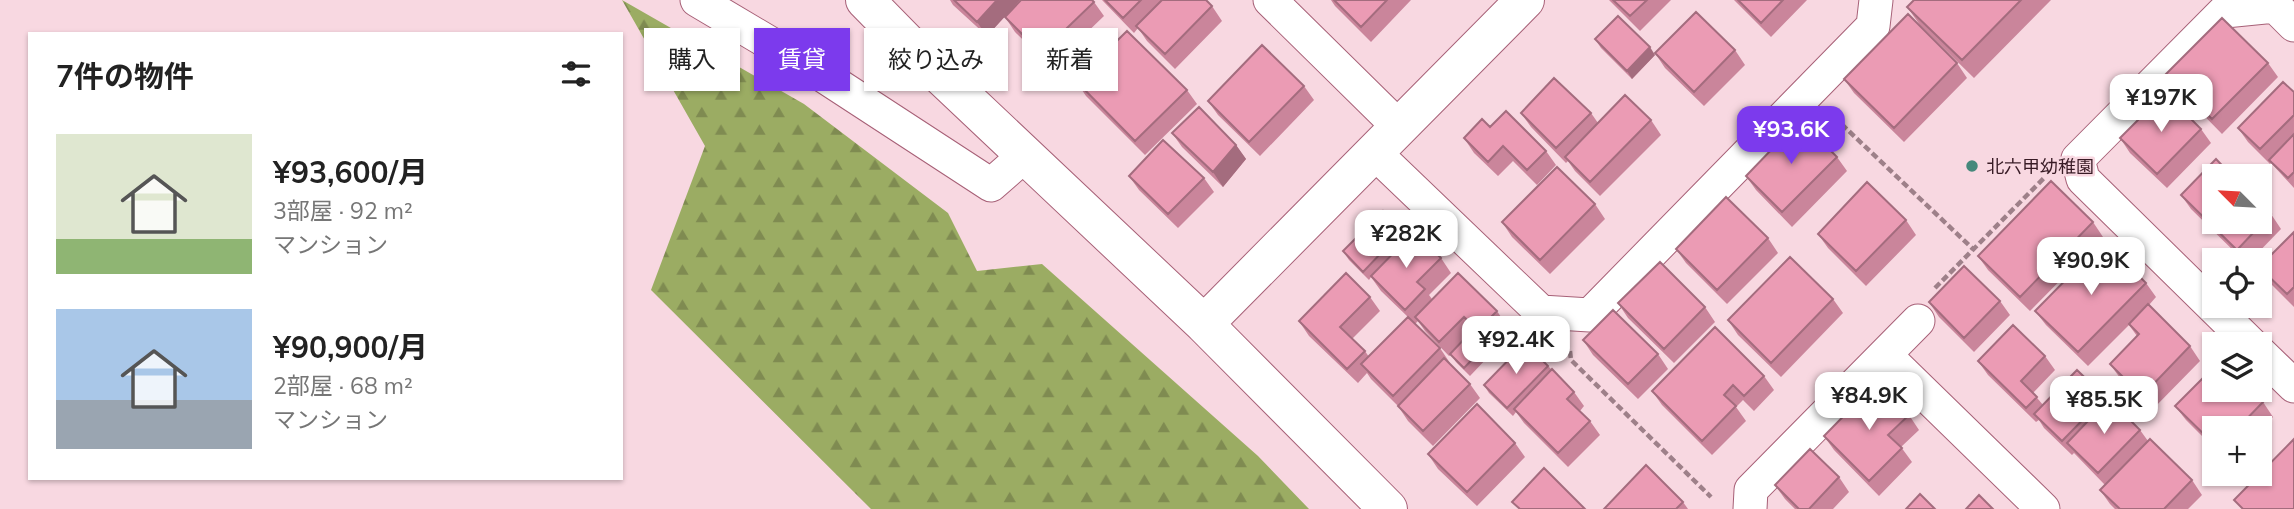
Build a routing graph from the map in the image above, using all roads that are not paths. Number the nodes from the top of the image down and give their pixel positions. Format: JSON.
{"nodes":[{"id":1,"x":697,"y":0,"type":"edge"},
{"id":2,"x":865,"y":0,"type":"edge"},
{"id":3,"x":1270,"y":0,"type":"edge"},
{"id":4,"x":1525,"y":0,"type":"edge"},
{"id":5,"x":1876,"y":0,"type":"edge"},
{"id":6,"x":2294,"y":25,"type":"edge"},
{"id":7,"x":1387,"y":140,"type":"junction"},
{"id":8,"x":1025,"y":155,"type":"junction"},
{"id":9,"x":1918,"y":321,"type":"road end"},
{"id":10,"x":1205,"y":324,"type":"junction"},
{"id":11,"x":2239,"y":332,"type":"edge"},
{"id":12,"x":1885,"y":355,"type":"junction"},
{"id":13,"x":2272,"y":365,"type":"edge"},
{"id":14,"x":2294,"y":386,"type":"edge"},
{"id":15,"x":1734,"y":507,"type":"edge"},
{"id":16,"x":1388,"y":509,"type":"edge"},
{"id":17,"x":2043,"y":509,"type":"edge"}],
"edges":[{"from":1,"to":8,"type":"street"},
{"from":2,"to":8,"type":"street"},
{"from":3,"to":7,"type":"street"},
{"from":4,"to":7,"type":"street"},
{"from":5,"to":7,"type":"street"},
{"from":6,"to":11,"type":"street"},
{"from":7,"to":10,"type":"street"},
{"from":8,"to":10,"type":"street"},
{"from":9,"to":12,"type":"street"},
{"from":10,"to":16,"type":"street"},
{"from":12,"to":15,"type":"street"},
{"from":12,"to":17,"type":"street"},
{"from":13,"to":14,"type":"street"}]}
